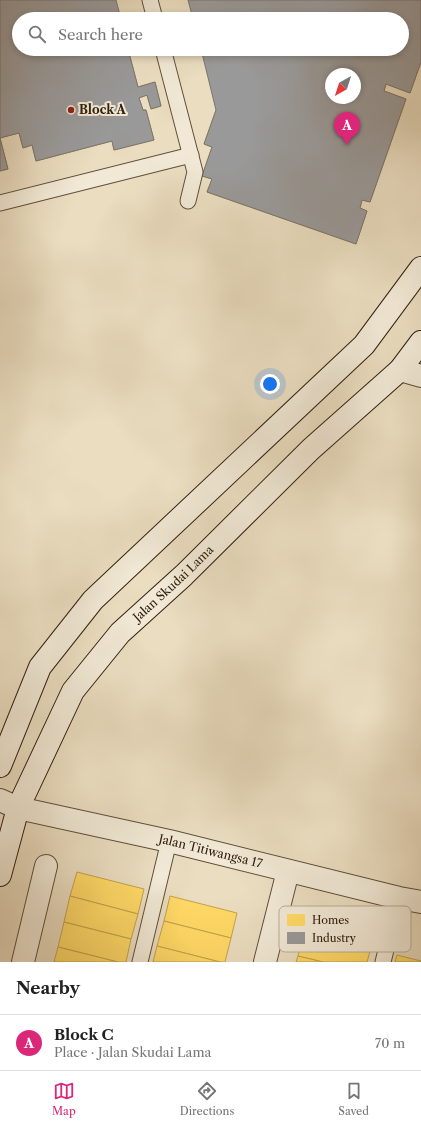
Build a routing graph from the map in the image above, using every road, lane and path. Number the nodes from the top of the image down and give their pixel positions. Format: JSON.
{"nodes":[{"id":1,"x":150,"y":0,"type":"edge"},
{"id":2,"x":153,"y":12,"type":"edge"},
{"id":3,"x":165,"y":56,"type":"edge"},
{"id":4,"x":191,"y":155,"type":"junction"},
{"id":5,"x":188,"y":201,"type":"dead end"},
{"id":6,"x":0,"y":203,"type":"edge"},
{"id":7,"x":421,"y":268,"type":"edge"},
{"id":8,"x":421,"y":342,"type":"edge"},
{"id":9,"x":400,"y":370,"type":"junction"},
{"id":10,"x":421,"y":376,"type":"edge"},
{"id":11,"x":0,"y":766,"type":"edge"},
{"id":12,"x":9,"y":804,"type":"edge"},
{"id":13,"x":170,"y":841,"type":"junction"},
{"id":14,"x":46,"y":866,"type":"dead end"},
{"id":15,"x":288,"y":871,"type":"junction"},
{"id":16,"x":0,"y":875,"type":"edge"},
{"id":17,"x":399,"y":898,"type":"junction"},
{"id":18,"x":421,"y":902,"type":"edge"},
{"id":19,"x":279,"y":906,"type":"edge"},
{"id":20,"x":397,"y":906,"type":"edge"},
{"id":21,"x":279,"y":907,"type":"edge"},
{"id":22,"x":386,"y":952,"type":"edge"},
{"id":23,"x":23,"y":962,"type":"edge"},
{"id":24,"x":140,"y":962,"type":"edge"},
{"id":25,"x":265,"y":962,"type":"edge"},
{"id":26,"x":383,"y":962,"type":"edge"}],
"edges":[{"from":1,"to":2,"type":"lane"},
{"from":3,"to":4,"type":"lane"},
{"from":4,"to":5,"type":"lane"},
{"from":4,"to":6,"type":"lane"},
{"from":7,"to":11,"type":"street"},
{"from":8,"to":9,"type":"street","name":"Jalan Skudai Lama"},
{"from":9,"to":10,"type":"street"},
{"from":9,"to":12,"type":"street","name":"Jalan Skudai Lama"},
{"from":12,"to":13,"type":"street","name":"Jalan Titiwangsa 17"},
{"from":12,"to":16,"type":"street","name":"Jalan Skudai Lama"},
{"from":13,"to":15,"type":"street","name":"Jalan Titiwangsa 17"},
{"from":13,"to":24,"type":"lane"},
{"from":14,"to":23,"type":"street"},
{"from":15,"to":17,"type":"street","name":"Jalan Titiwangsa 17"},
{"from":15,"to":19,"type":"street"},
{"from":17,"to":18,"type":"street","name":"Jalan Titiwangsa 17"},
{"from":17,"to":20,"type":"lane"},
{"from":21,"to":25,"type":"street"},
{"from":22,"to":26,"type":"lane"}]}
